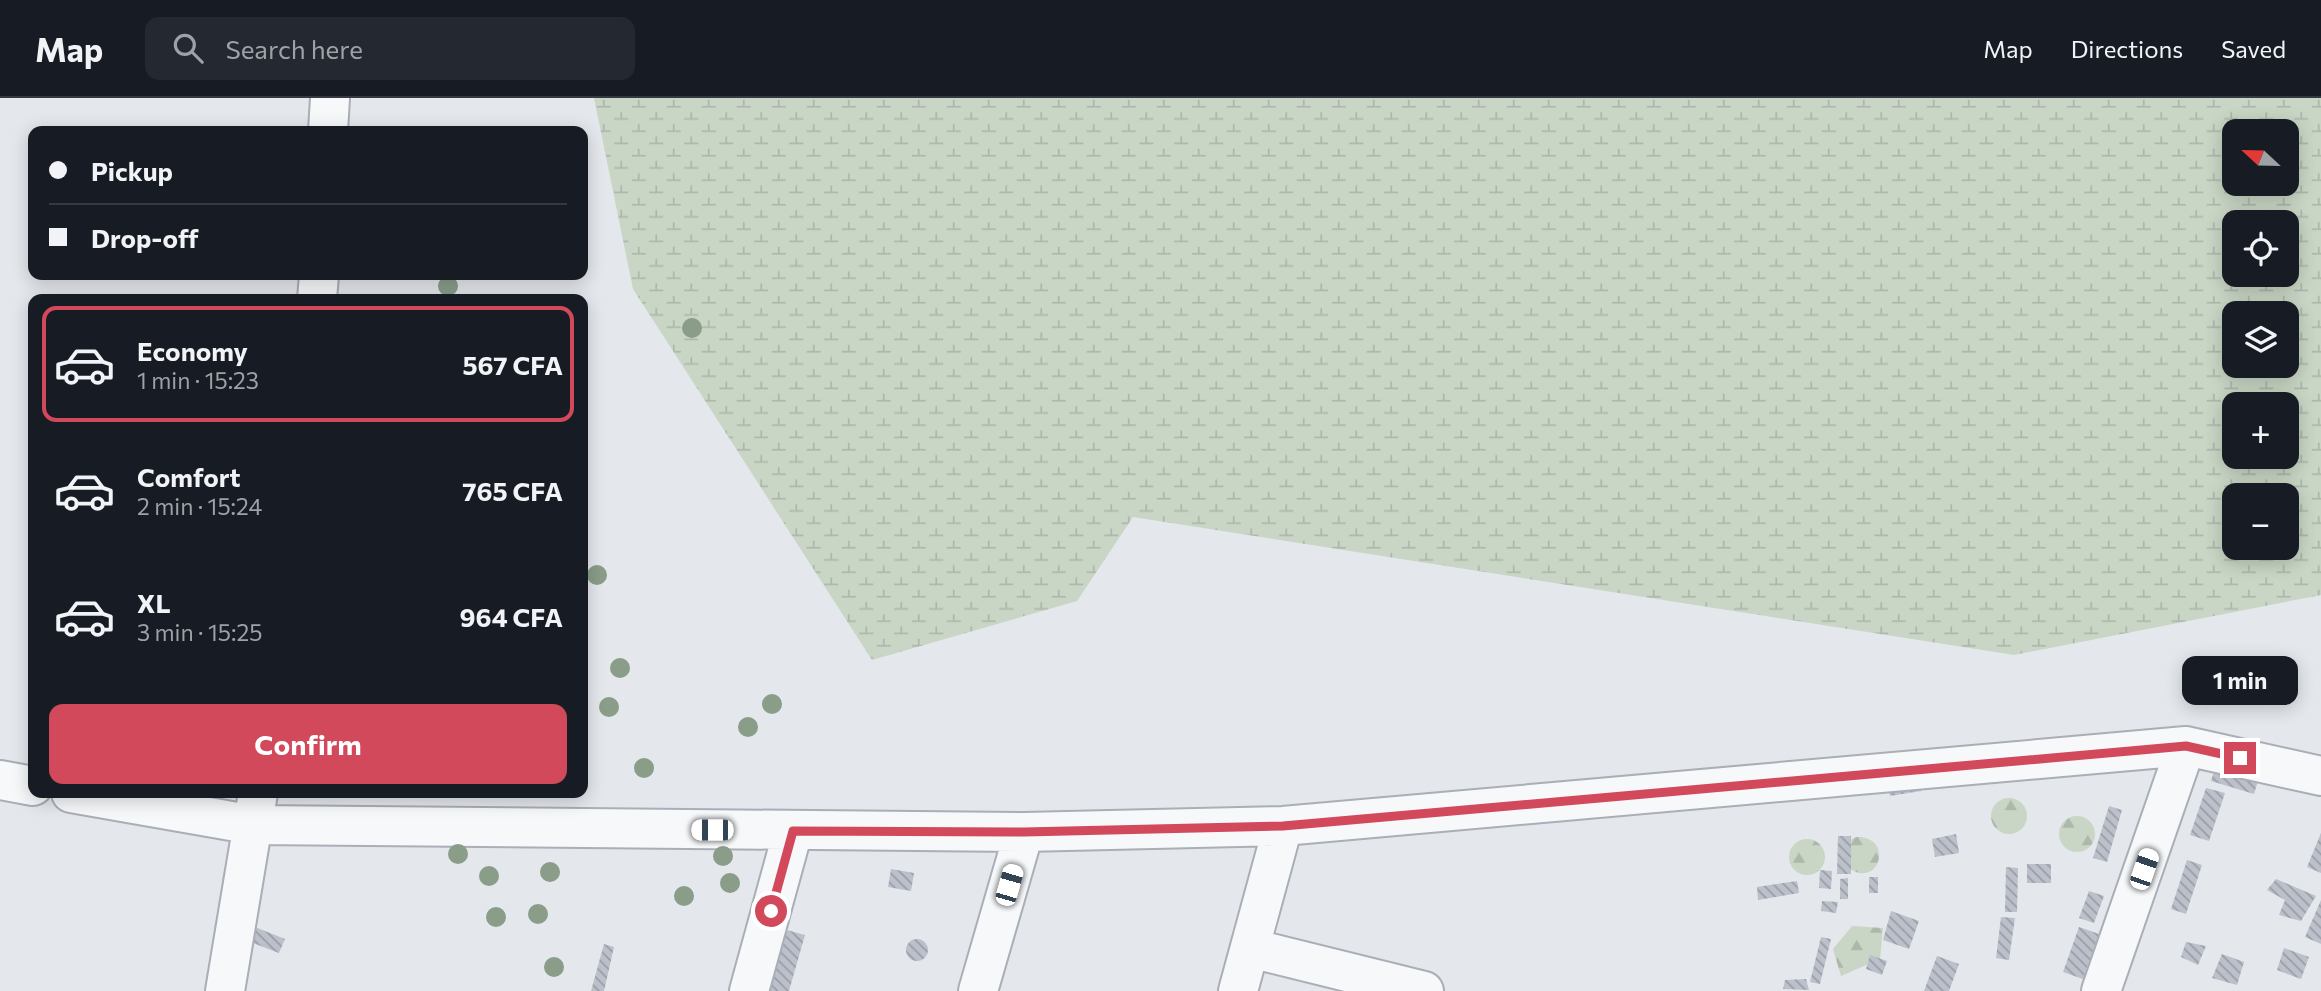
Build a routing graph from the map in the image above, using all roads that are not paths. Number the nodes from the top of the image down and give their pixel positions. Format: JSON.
{"nodes":[{"id":1,"x":330,"y":98,"type":"edge"},
{"id":2,"x":328,"y":126,"type":"edge"},
{"id":3,"x":2186,"y":746,"type":"junction"},
{"id":4,"x":2321,"y":776,"type":"edge"},
{"id":5,"x":0,"y":780,"type":"edge"},
{"id":6,"x":28,"y":785,"type":"edge"},
{"id":7,"x":129,"y":798,"type":"edge"},
{"id":8,"x":256,"y":809,"type":"edge"},
{"id":9,"x":1283,"y":826,"type":"junction"},
{"id":10,"x":793,"y":831,"type":"junction"},
{"id":11,"x":1024,"y":832,"type":"junction"},
{"id":12,"x":1250,"y":948,"type":"junction"},
{"id":13,"x":225,"y":991,"type":"edge"},
{"id":14,"x":749,"y":991,"type":"edge"},
{"id":15,"x":978,"y":991,"type":"edge"},
{"id":16,"x":1238,"y":991,"type":"edge"},
{"id":17,"x":1424,"y":991,"type":"edge"},
{"id":18,"x":2101,"y":991,"type":"edge"}],
"edges":[{"from":1,"to":2,"type":"street"},
{"from":3,"to":4,"type":"street"},
{"from":3,"to":9,"type":"street"},
{"from":3,"to":18,"type":"street"},
{"from":5,"to":6,"type":"street"},
{"from":7,"to":8,"type":"street"},
{"from":8,"to":10,"type":"street"},
{"from":8,"to":13,"type":"street"},
{"from":9,"to":11,"type":"street"},
{"from":9,"to":12,"type":"street"},
{"from":10,"to":11,"type":"street"},
{"from":10,"to":14,"type":"street"},
{"from":11,"to":15,"type":"street"},
{"from":12,"to":16,"type":"street"},
{"from":12,"to":17,"type":"street"}]}
